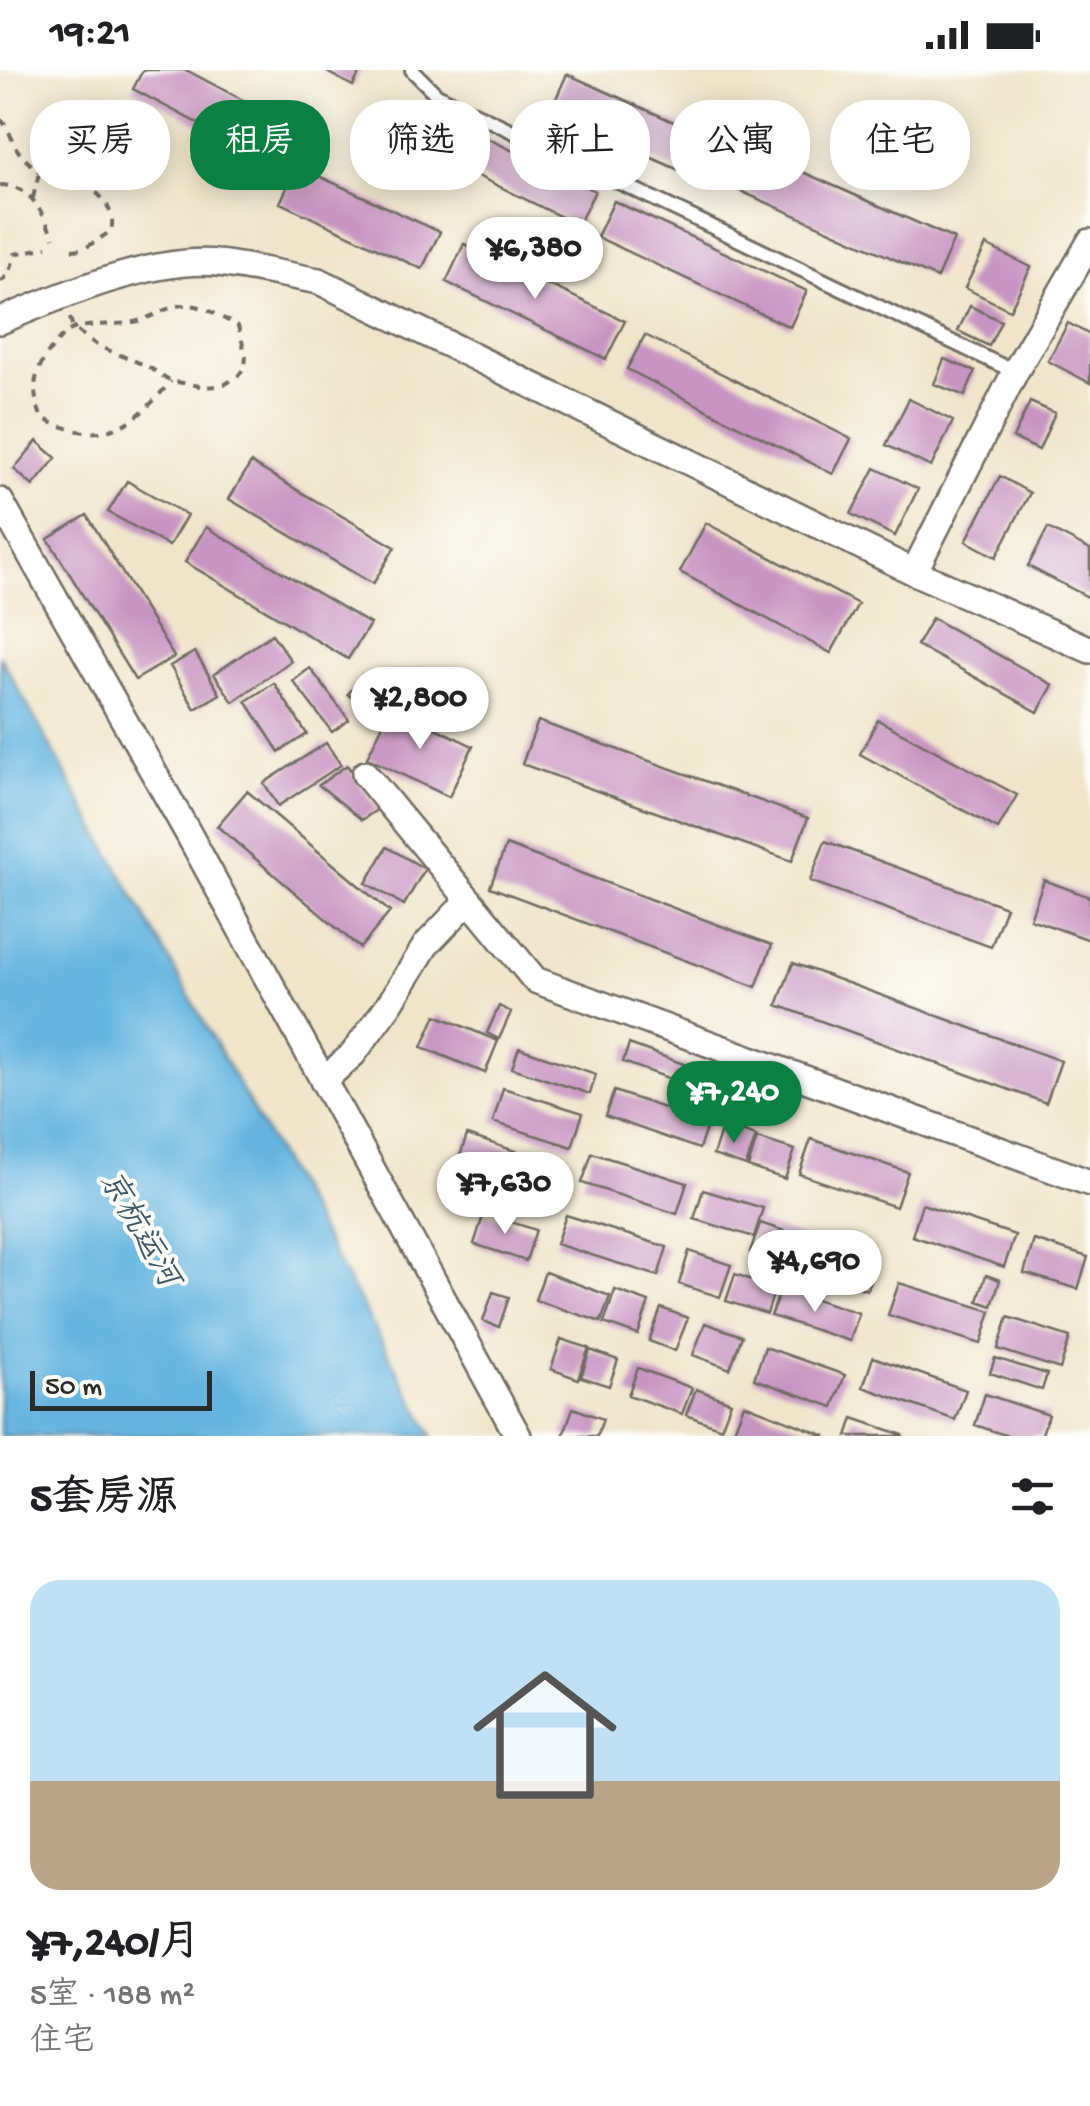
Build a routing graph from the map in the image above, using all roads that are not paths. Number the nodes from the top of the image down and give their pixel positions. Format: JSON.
{"nodes":[{"id":1,"x":412,"y":70,"type":"edge"},
{"id":2,"x":1090,"y":242,"type":"edge"},
{"id":3,"x":0,"y":321,"type":"edge"},
{"id":4,"x":1015,"y":372,"type":"junction"},
{"id":5,"x":0,"y":501,"type":"edge"},
{"id":6,"x":914,"y":572,"type":"junction"},
{"id":7,"x":1090,"y":650,"type":"edge"},
{"id":8,"x":366,"y":774,"type":"dead end"},
{"id":9,"x":469,"y":900,"type":"junction"},
{"id":10,"x":323,"y":1081,"type":"junction"},
{"id":11,"x":1090,"y":1183,"type":"edge"},
{"id":12,"x":518,"y":1436,"type":"edge"}],
"edges":[{"from":1,"to":4,"type":"lane"},
{"from":2,"to":4,"type":"street"},
{"from":3,"to":6,"type":"street"},
{"from":4,"to":6,"type":"street"},
{"from":5,"to":10,"type":"street"},
{"from":6,"to":7,"type":"street"},
{"from":8,"to":9,"type":"street"},
{"from":9,"to":10,"type":"street"},
{"from":9,"to":11,"type":"street"},
{"from":10,"to":12,"type":"street"}]}
